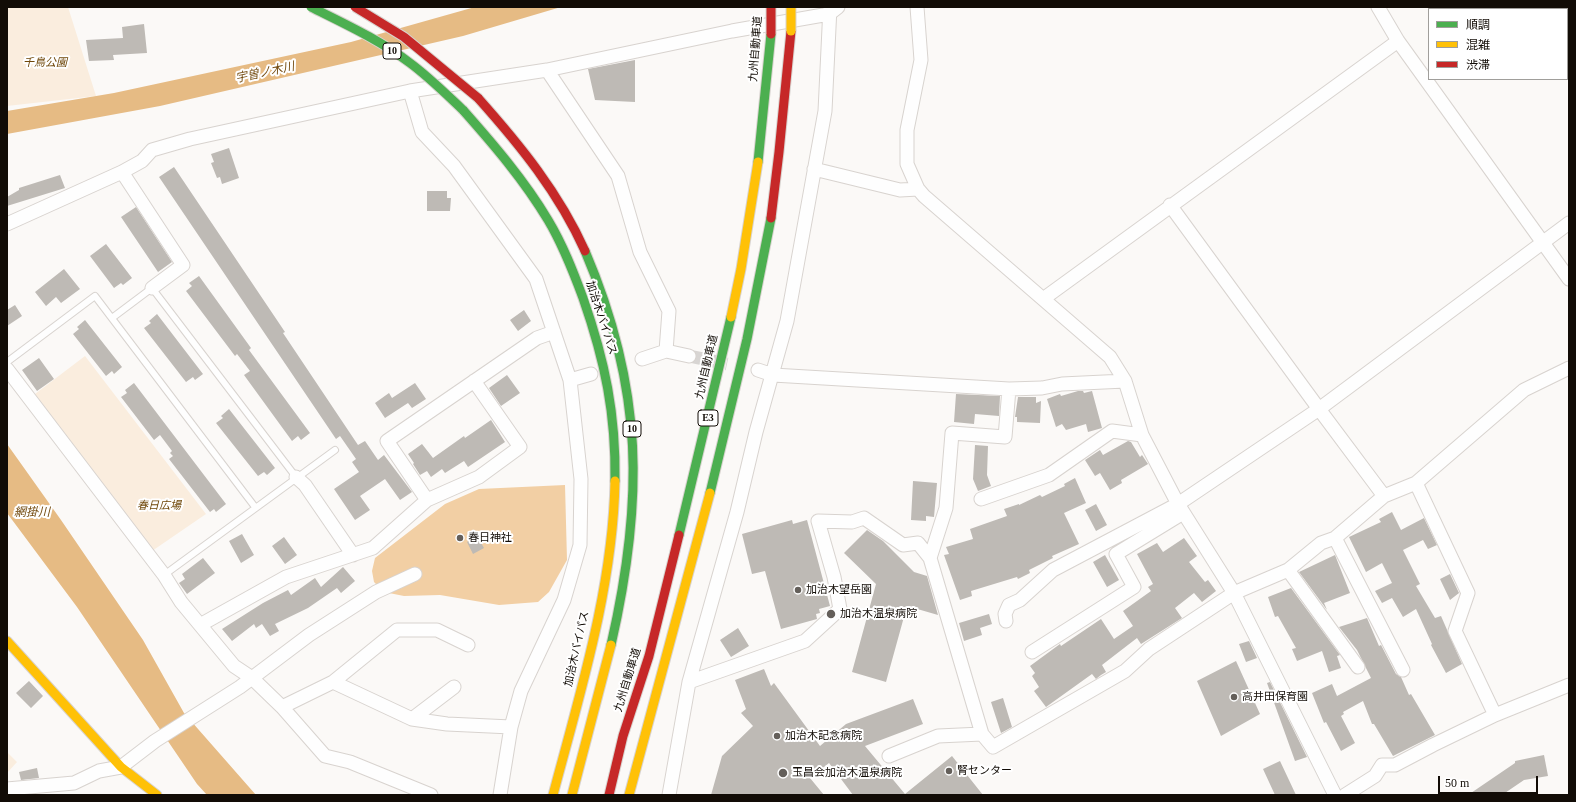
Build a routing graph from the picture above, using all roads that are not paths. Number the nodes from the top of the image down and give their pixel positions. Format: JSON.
{"nodes":[{"id":1,"x":311,"y":7,"type":"edge"},
{"id":2,"x":355,"y":7,"type":"edge"},
{"id":3,"x":771,"y":7,"type":"edge"},
{"id":4,"x":791,"y":7,"type":"edge"},
{"id":5,"x":917,"y":7,"type":"edge"},
{"id":6,"x":1378,"y":7,"type":"edge"},
{"id":7,"x":833,"y":9,"type":"edge"},
{"id":8,"x":1398,"y":41,"type":"junction"},
{"id":9,"x":547,"y":70,"type":"junction"},
{"id":10,"x":410,"y":90,"type":"junction"},
{"id":11,"x":814,"y":169,"type":"junction"},
{"id":12,"x":122,"y":172,"type":"junction"},
{"id":13,"x":918,"y":189,"type":"junction"},
{"id":14,"x":1170,"y":205,"type":"junction"},
{"id":15,"x":1569,"y":222,"type":"edge"},
{"id":16,"x":7,"y":224,"type":"edge"},
{"id":17,"x":1542,"y":242,"type":"junction"},
{"id":18,"x":1569,"y":279,"type":"edge"},
{"id":19,"x":152,"y":288,"type":"junction"},
{"id":20,"x":1043,"y":299,"type":"junction"},
{"id":21,"x":112,"y":318,"type":"junction"},
{"id":22,"x":554,"y":332,"type":"junction"},
{"id":23,"x":666,"y":351,"type":"junction"},
{"id":24,"x":689,"y":356,"type":"tunnel mouth"},
{"id":25,"x":642,"y":359,"type":"dead end"},
{"id":26,"x":7,"y":362,"type":"edge"},
{"id":27,"x":1569,"y":368,"type":"edge"},
{"id":28,"x":7,"y":369,"type":"edge"},
{"id":29,"x":758,"y":370,"type":"dead end"},
{"id":30,"x":590,"y":374,"type":"dead end"},
{"id":31,"x":773,"y":375,"type":"junction"},
{"id":32,"x":570,"y":380,"type":"junction"},
{"id":33,"x":474,"y":381,"type":"junction"},
{"id":34,"x":1125,"y":381,"type":"junction"},
{"id":35,"x":1010,"y":389,"type":"junction"},
{"id":36,"x":1319,"y":409,"type":"junction"},
{"id":37,"x":1142,"y":435,"type":"junction"},
{"id":38,"x":335,"y":450,"type":"dead end"},
{"id":39,"x":296,"y":477,"type":"junction"},
{"id":40,"x":1416,"y":482,"type":"junction"},
{"id":41,"x":1384,"y":496,"type":"junction"},
{"id":42,"x":427,"y":500,"type":"junction"},
{"id":43,"x":981,"y":500,"type":"dead end"},
{"id":44,"x":255,"y":507,"type":"junction"},
{"id":45,"x":1181,"y":508,"type":"junction"},
{"id":46,"x":1335,"y":538,"type":"junction"},
{"id":47,"x":353,"y":555,"type":"junction"},
{"id":48,"x":930,"y":558,"type":"junction"},
{"id":49,"x":1288,"y":570,"type":"junction"},
{"id":50,"x":415,"y":574,"type":"dead end"},
{"id":51,"x":164,"y":575,"type":"junction"},
{"id":52,"x":1234,"y":593,"type":"junction"},
{"id":53,"x":1006,"y":621,"type":"dead end"},
{"id":54,"x":200,"y":625,"type":"junction"},
{"id":55,"x":7,"y":641,"type":"edge"},
{"id":56,"x":468,"y":645,"type":"dead end"},
{"id":57,"x":1032,"y":652,"type":"dead end"},
{"id":58,"x":1358,"y":667,"type":"dead end"},
{"id":59,"x":1403,"y":670,"type":"dead end"},
{"id":60,"x":252,"y":678,"type":"junction"},
{"id":61,"x":334,"y":682,"type":"junction"},
{"id":62,"x":689,"y":682,"type":"junction"},
{"id":63,"x":1569,"y":685,"type":"edge"},
{"id":64,"x":454,"y":687,"type":"dead end"},
{"id":65,"x":282,"y":707,"type":"junction"},
{"id":66,"x":1495,"y":715,"type":"junction"},
{"id":67,"x":412,"y":719,"type":"junction"},
{"id":68,"x":511,"y":727,"type":"junction"},
{"id":69,"x":982,"y":734,"type":"junction"},
{"id":70,"x":643,"y":740,"type":"junction"},
{"id":71,"x":889,"y":756,"type":"dead end"},
{"id":72,"x":121,"y":767,"type":"junction"},
{"id":73,"x":7,"y":789,"type":"edge"},
{"id":74,"x":157,"y":795,"type":"edge"},
{"id":75,"x":431,"y":795,"type":"edge"},
{"id":76,"x":500,"y":795,"type":"edge"},
{"id":77,"x":553,"y":795,"type":"edge"},
{"id":78,"x":572,"y":795,"type":"edge"},
{"id":79,"x":609,"y":795,"type":"edge"},
{"id":80,"x":629,"y":795,"type":"edge"},
{"id":81,"x":633,"y":795,"type":"edge"},
{"id":82,"x":669,"y":795,"type":"edge"},
{"id":83,"x":1335,"y":795,"type":"edge"},
{"id":84,"x":1345,"y":795,"type":"edge"}],
"edges":[{"from":1,"to":77,"type":"main road","name":"加治木バイパス","number":"10","bridge":true},
{"from":2,"to":78,"type":"main road","name":"加治木バイパス","number":"10","bridge":true},
{"from":3,"to":79,"type":"main road","name":"九州自動車道","number":"E3","bridge":true},
{"from":4,"to":70,"type":"main road","number":"E3","bridge":true},
{"from":5,"to":13,"type":"street"},
{"from":6,"to":8,"type":"street"},
{"from":7,"to":9,"type":"street"},
{"from":7,"to":11,"type":"street"},
{"from":8,"to":14,"type":"street"},
{"from":8,"to":17,"type":"street"},
{"from":9,"to":10,"type":"street"},
{"from":9,"to":23,"type":"street"},
{"from":10,"to":12,"type":"street"},
{"from":10,"to":22,"type":"street"},
{"from":11,"to":13,"type":"street"},
{"from":11,"to":31,"type":"street"},
{"from":12,"to":16,"type":"street"},
{"from":12,"to":19,"type":"street"},
{"from":13,"to":20,"type":"street"},
{"from":14,"to":20,"type":"street"},
{"from":14,"to":36,"type":"street"},
{"from":15,"to":17,"type":"street"},
{"from":17,"to":18,"type":"street"},
{"from":17,"to":36,"type":"street"},
{"from":19,"to":21,"type":"lane"},
{"from":19,"to":39,"type":"lane"},
{"from":20,"to":34,"type":"street"},
{"from":21,"to":26,"type":"lane"},
{"from":21,"to":44,"type":"lane"},
{"from":22,"to":32,"type":"street"},
{"from":22,"to":33,"type":"street"},
{"from":23,"to":24,"type":"street"},
{"from":23,"to":25,"type":"street"},
{"from":27,"to":40,"type":"street"},
{"from":28,"to":51,"type":"street"},
{"from":29,"to":31,"type":"street"},
{"from":30,"to":32,"type":"street"},
{"from":31,"to":35,"type":"street"},
{"from":31,"to":62,"type":"street"},
{"from":32,"to":68,"type":"street"},
{"from":33,"to":42,"type":"street"},
{"from":33,"to":42,"type":"street"},
{"from":34,"to":35,"type":"street"},
{"from":34,"to":37,"type":"street"},
{"from":35,"to":48,"type":"street"},
{"from":36,"to":41,"type":"street"},
{"from":36,"to":45,"type":"street"},
{"from":37,"to":43,"type":"street"},
{"from":37,"to":45,"type":"street"},
{"from":38,"to":39,"type":"lane"},
{"from":39,"to":44,"type":"lane"},
{"from":39,"to":47,"type":"street"},
{"from":40,"to":41,"type":"street"},
{"from":40,"to":66,"type":"street"},
{"from":41,"to":46,"type":"street"},
{"from":42,"to":47,"type":"street"},
{"from":44,"to":51,"type":"lane"},
{"from":45,"to":52,"type":"street"},
{"from":45,"to":53,"type":"street"},
{"from":45,"to":57,"type":"street"},
{"from":46,"to":49,"type":"street"},
{"from":46,"to":59,"type":"street"},
{"from":47,"to":54,"type":"street"},
{"from":48,"to":62,"type":"street"},
{"from":48,"to":69,"type":"street"},
{"from":49,"to":52,"type":"street"},
{"from":49,"to":58,"type":"street"},
{"from":50,"to":60,"type":"street"},
{"from":51,"to":54,"type":"street"},
{"from":52,"to":69,"type":"street"},
{"from":52,"to":83,"type":"street"},
{"from":54,"to":60,"type":"street"},
{"from":55,"to":72,"type":"main road"},
{"from":56,"to":61,"type":"street"},
{"from":60,"to":65,"type":"street"},
{"from":60,"to":72,"type":"street"},
{"from":61,"to":65,"type":"street"},
{"from":61,"to":67,"type":"street"},
{"from":62,"to":82,"type":"street"},
{"from":63,"to":66,"type":"street"},
{"from":64,"to":67,"type":"street"},
{"from":65,"to":75,"type":"street"},
{"from":66,"to":84,"type":"street"},
{"from":67,"to":68,"type":"street"},
{"from":68,"to":76,"type":"street"},
{"from":69,"to":71,"type":"street"},
{"from":70,"to":80,"type":"main road","number":"E3"},
{"from":70,"to":81,"type":"main road"},
{"from":72,"to":73,"type":"street"},
{"from":72,"to":74,"type":"main road"}]}
